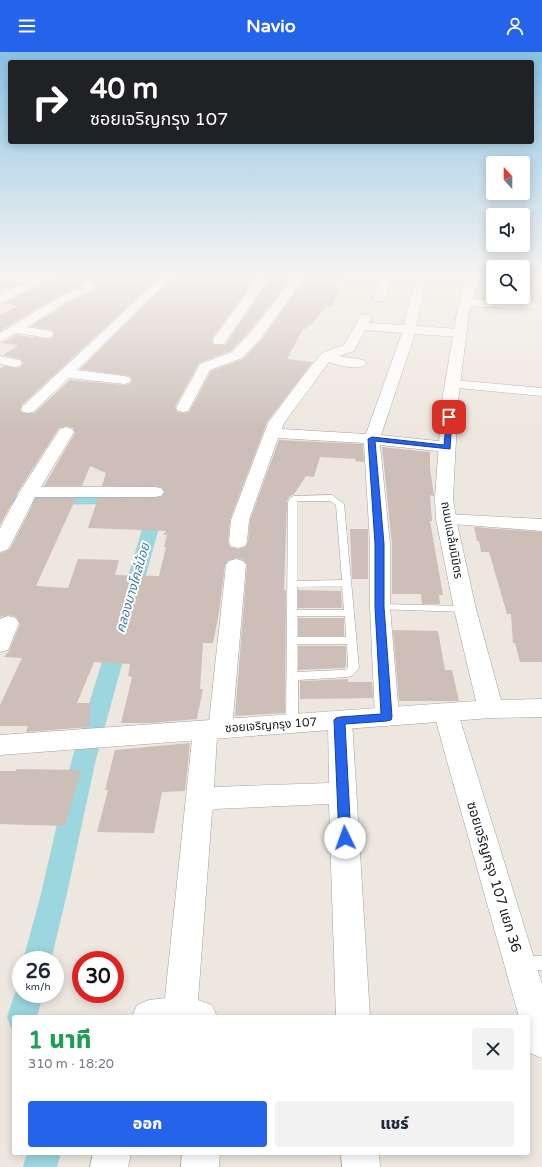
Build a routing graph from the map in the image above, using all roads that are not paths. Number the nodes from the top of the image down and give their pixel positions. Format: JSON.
{"nodes":[{"id":1,"x":21,"y":326,"type":"edge"},
{"id":2,"x":115,"y":326,"type":"edge"},
{"id":3,"x":230,"y":326,"type":"edge"},
{"id":4,"x":263,"y":326,"type":"edge"},
{"id":5,"x":361,"y":326,"type":"edge"},
{"id":6,"x":390,"y":326,"type":"edge"},
{"id":7,"x":411,"y":326,"type":"edge"},
{"id":8,"x":461,"y":326,"type":"edge"},
{"id":9,"x":16,"y":329,"type":"junction"},
{"id":10,"x":410,"y":329,"type":"junction"},
{"id":11,"x":460,"y":333,"type":"junction"},
{"id":12,"x":47,"y":334,"type":"dead end"},
{"id":13,"x":256,"y":335,"type":"junction"},
{"id":14,"x":0,"y":338,"type":"edge"},
{"id":15,"x":327,"y":356,"type":"junction"},
{"id":16,"x":0,"y":360,"type":"edge"},
{"id":17,"x":15,"y":363,"type":"dead end"},
{"id":18,"x":359,"y":363,"type":"dead end"},
{"id":19,"x":66,"y":373,"type":"junction"},
{"id":20,"x":124,"y":380,"type":"dead end"},
{"id":21,"x":453,"y":384,"type":"junction"},
{"id":22,"x":542,"y":392,"type":"edge"},
{"id":23,"x":183,"y":408,"type":"dead end"},
{"id":24,"x":28,"y":409,"type":"dead end"},
{"id":25,"x":66,"y":432,"type":"dead end"},
{"id":26,"x":272,"y":433,"type":"junction"},
{"id":27,"x":372,"y":439,"type":"junction"},
{"id":28,"x":447,"y":447,"type":"junction"},
{"id":29,"x":155,"y":492,"type":"dead end"},
{"id":30,"x":27,"y":496,"type":"junction"},
{"id":31,"x":446,"y":520,"type":"junction"},
{"id":32,"x":542,"y":525,"type":"edge"},
{"id":33,"x":238,"y":542,"type":"dead end"},
{"id":34,"x":0,"y":546,"type":"edge"},
{"id":35,"x":236,"y":566,"type":"dead end"},
{"id":36,"x":347,"y":583,"type":"junction"},
{"id":37,"x":292,"y":584,"type":"junction"},
{"id":38,"x":380,"y":607,"type":"junction"},
{"id":39,"x":465,"y":609,"type":"junction"},
{"id":40,"x":292,"y":613,"type":"junction"},
{"id":41,"x":349,"y":613,"type":"junction"},
{"id":42,"x":8,"y":623,"type":"dead end"},
{"id":43,"x":292,"y":640,"type":"junction"},
{"id":44,"x":352,"y":640,"type":"junction"},
{"id":45,"x":0,"y":645,"type":"edge"},
{"id":46,"x":292,"y":676,"type":"junction"},
{"id":47,"x":491,"y":709,"type":"junction"},
{"id":48,"x":541,"y":710,"type":"edge"},
{"id":49,"x":446,"y":713,"type":"junction"},
{"id":50,"x":387,"y":717,"type":"junction"},
{"id":51,"x":340,"y":720,"type":"junction"},
{"id":52,"x":292,"y":724,"type":"junction"},
{"id":53,"x":213,"y":730,"type":"junction"},
{"id":54,"x":0,"y":745,"type":"edge"},
{"id":55,"x":342,"y":793,"type":"junction"},
{"id":56,"x":199,"y":808,"type":"junction"},
{"id":57,"x":531,"y":963,"type":"edge"},
{"id":58,"x":190,"y":1015,"type":"edge"},
{"id":59,"x":353,"y":1015,"type":"edge"},
{"id":60,"x":542,"y":1042,"type":"edge"},
{"id":61,"x":112,"y":1155,"type":"edge"},
{"id":62,"x":201,"y":1155,"type":"edge"},
{"id":63,"x":360,"y":1155,"type":"edge"},
{"id":64,"x":110,"y":1167,"type":"edge"},
{"id":65,"x":200,"y":1167,"type":"edge"},
{"id":66,"x":361,"y":1167,"type":"edge"}],
"edges":[{"from":1,"to":9,"type":"street"},
{"from":2,"to":19,"type":"street"},
{"from":3,"to":13,"type":"street"},
{"from":4,"to":13,"type":"street"},
{"from":5,"to":15,"type":"street"},
{"from":6,"to":10,"type":"street"},
{"from":7,"to":10,"type":"street"},
{"from":8,"to":11,"type":"street","name":"ถนนแฉล้มนิมิตร"},
{"from":9,"to":12,"type":"street"},
{"from":9,"to":14,"type":"street"},
{"from":10,"to":11,"type":"street"},
{"from":10,"to":27,"type":"street"},
{"from":11,"to":21,"type":"street","name":"ถนนแฉล้มนิมิตร"},
{"from":13,"to":23,"type":"street"},
{"from":15,"to":18,"type":"street"},
{"from":15,"to":26,"type":"street"},
{"from":16,"to":17,"type":"street"},
{"from":19,"to":20,"type":"street"},
{"from":19,"to":24,"type":"street"},
{"from":21,"to":22,"type":"street"},
{"from":21,"to":28,"type":"street","name":"ถนนแฉล้มนิมิตร"},
{"from":25,"to":30,"type":"street"},
{"from":26,"to":27,"type":"street"},
{"from":26,"to":33,"type":"street"},
{"from":27,"to":28,"type":"street"},
{"from":27,"to":38,"type":"street"},
{"from":28,"to":31,"type":"street","name":"ถนนแฉล้มนิมิตร"},
{"from":29,"to":30,"type":"street"},
{"from":30,"to":34,"type":"street"},
{"from":31,"to":32,"type":"street"},
{"from":31,"to":39,"type":"street","name":"ถนนแฉล้มนิมิตร"},
{"from":35,"to":53,"type":"street"},
{"from":36,"to":37,"type":"lane"},
{"from":36,"to":37,"type":"lane"},
{"from":36,"to":41,"type":"lane"},
{"from":37,"to":40,"type":"lane"},
{"from":38,"to":39,"type":"lane"},
{"from":38,"to":50,"type":"street"},
{"from":39,"to":47,"type":"street","name":"ถนนแฉล้มนิมิตร"},
{"from":40,"to":41,"type":"lane"},
{"from":40,"to":43,"type":"lane"},
{"from":41,"to":44,"type":"lane"},
{"from":42,"to":45,"type":"street"},
{"from":43,"to":44,"type":"lane"},
{"from":43,"to":46,"type":"lane"},
{"from":44,"to":46,"type":"lane"},
{"from":46,"to":52,"type":"lane"},
{"from":47,"to":48,"type":"street","name":"ซอยเจริญกรุง 107"},
{"from":47,"to":49,"type":"street","name":"ซอยเจริญกรุง 107"},
{"from":49,"to":50,"type":"street","name":"ซอยเจริญกรุง 107"},
{"from":49,"to":57,"type":"street","name":"ซอยเจริญกรุง 107 แยก 36"},
{"from":50,"to":51,"type":"street","name":"ซอยเจริญกรุง 107"},
{"from":51,"to":52,"type":"street","name":"ซอยเจริญกรุง 107"},
{"from":51,"to":55,"type":"street"},
{"from":52,"to":53,"type":"street","name":"ซอยเจริญกรุง 107"},
{"from":53,"to":54,"type":"street","name":"ซอยเจริญกรุง 107"},
{"from":53,"to":56,"type":"street"},
{"from":55,"to":56,"type":"street"},
{"from":55,"to":59,"type":"street"},
{"from":56,"to":58,"type":"street"},
{"from":57,"to":60,"type":"street","name":"ซอยเจริญกรุง 107 แยก 36"},
{"from":61,"to":64,"type":"street"},
{"from":62,"to":65,"type":"street"},
{"from":63,"to":66,"type":"street"}]}
